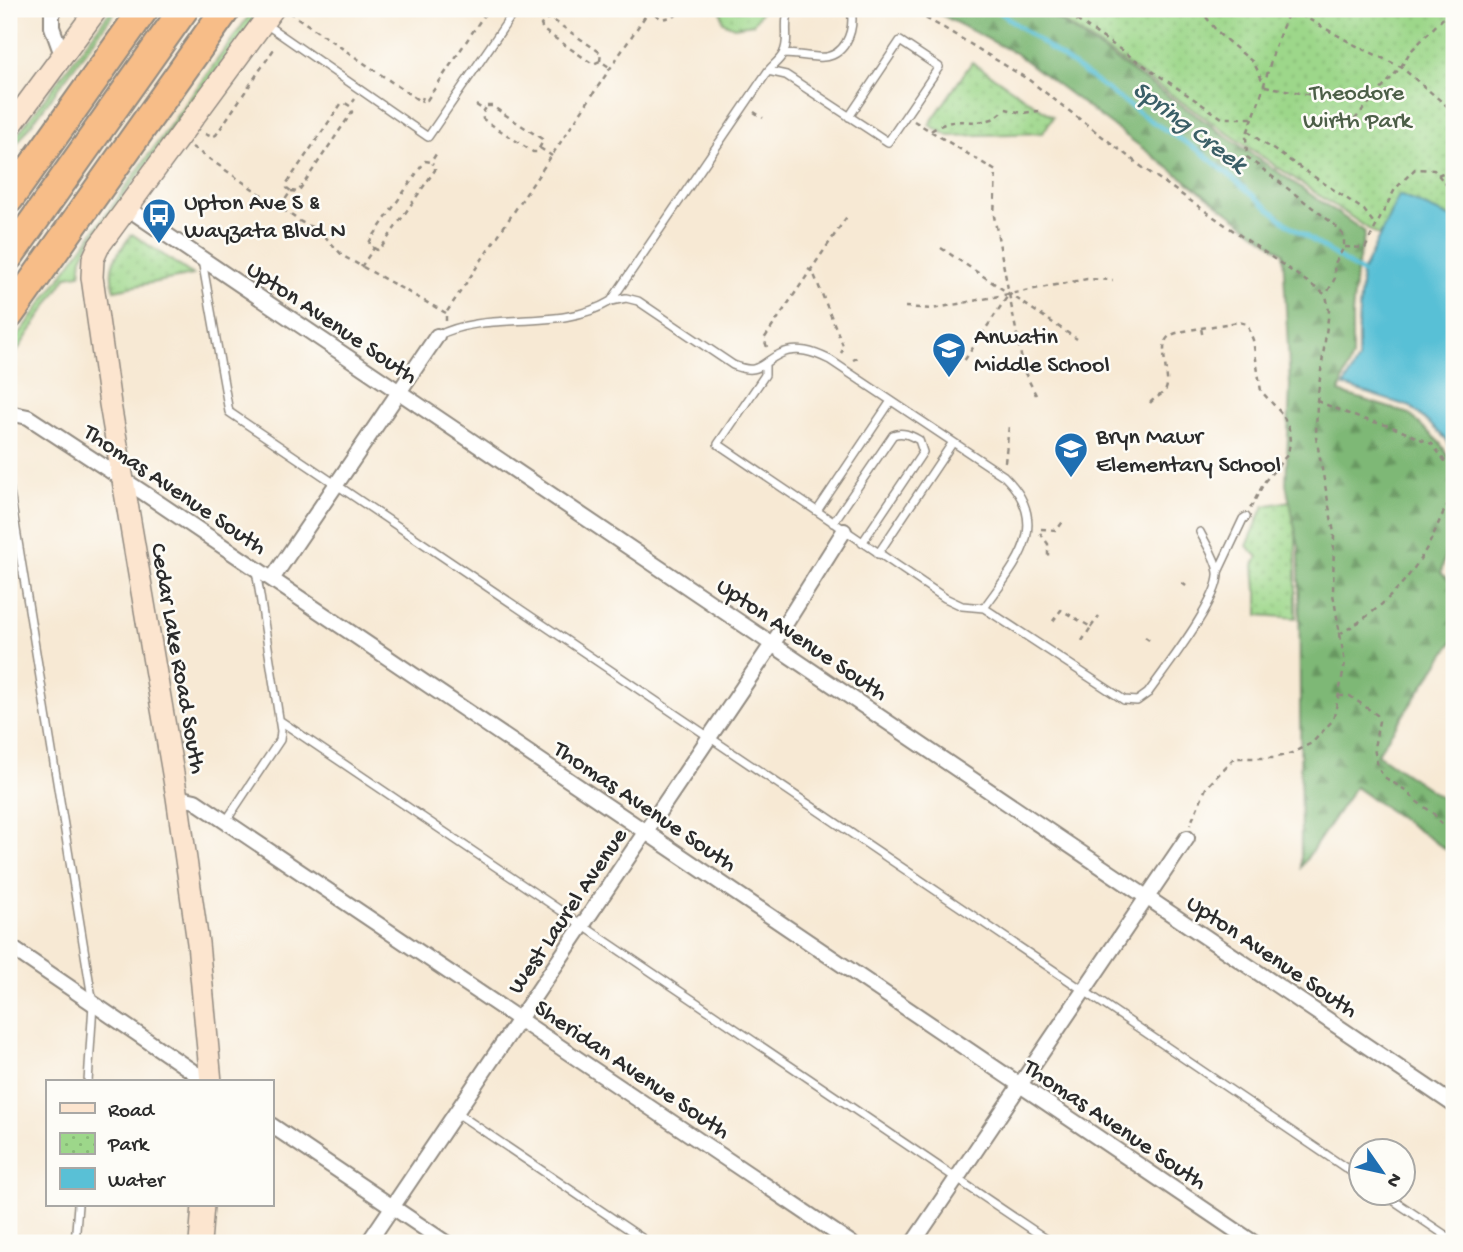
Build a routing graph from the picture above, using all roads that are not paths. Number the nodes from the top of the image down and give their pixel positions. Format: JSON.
{"nodes":[{"id":1,"x":52,"y":9,"type":"edge"},
{"id":2,"x":97,"y":9,"type":"edge"},
{"id":3,"x":144,"y":9,"type":"edge"},
{"id":4,"x":184,"y":9,"type":"edge"},
{"id":5,"x":226,"y":9,"type":"edge"},
{"id":6,"x":516,"y":9,"type":"edge"},
{"id":7,"x":790,"y":9,"type":"edge"},
{"id":8,"x":850,"y":9,"type":"edge"},
{"id":9,"x":274,"y":14,"type":"edge"},
{"id":10,"x":783,"y":54,"type":"junction"},
{"id":11,"x":62,"y":55,"type":"junction"},
{"id":12,"x":768,"y":71,"type":"junction"},
{"id":13,"x":849,"y":117,"type":"junction"},
{"id":14,"x":9,"y":128,"type":"edge"},
{"id":15,"x":9,"y":199,"type":"edge"},
{"id":16,"x":127,"y":208,"type":"junction"},
{"id":17,"x":9,"y":256,"type":"edge"},
{"id":18,"x":201,"y":259,"type":"junction"},
{"id":19,"x":611,"y":301,"type":"junction"},
{"id":20,"x":9,"y":314,"type":"edge"},
{"id":21,"x":437,"y":336,"type":"joint"},
{"id":22,"x":765,"y":365,"type":"junction"},
{"id":23,"x":399,"y":393,"type":"junction"},
{"id":24,"x":891,"y":401,"type":"junction"},
{"id":25,"x":9,"y":413,"type":"edge"},
{"id":26,"x":953,"y":442,"type":"junction"},
{"id":27,"x":123,"y":480,"type":"junction"},
{"id":28,"x":335,"y":485,"type":"junction"},
{"id":29,"x":9,"y":486,"type":"edge"},
{"id":30,"x":817,"y":511,"type":"junction"},
{"id":31,"x":1246,"y":517,"type":"road end"},
{"id":32,"x":839,"y":527,"type":"junction"},
{"id":33,"x":1200,"y":532,"type":"dead end"},
{"id":34,"x":862,"y":543,"type":"junction"},
{"id":35,"x":878,"y":554,"type":"junction"},
{"id":36,"x":256,"y":569,"type":"junction"},
{"id":37,"x":1218,"y":573,"type":"junction"},
{"id":38,"x":272,"y":579,"type":"junction"},
{"id":39,"x":984,"y":608,"type":"junction"},
{"id":40,"x":772,"y":645,"type":"junction"},
{"id":41,"x":279,"y":720,"type":"junction"},
{"id":42,"x":709,"y":738,"type":"junction"},
{"id":43,"x":177,"y":797,"type":"junction"},
{"id":44,"x":226,"y":821,"type":"junction"},
{"id":45,"x":646,"y":833,"type":"junction"},
{"id":46,"x":1187,"y":838,"type":"road end"},
{"id":47,"x":1147,"y":898,"type":"junction"},
{"id":48,"x":583,"y":926,"type":"junction"},
{"id":49,"x":9,"y":946,"type":"edge"},
{"id":50,"x":1084,"y":992,"type":"junction"},
{"id":51,"x":93,"y":1004,"type":"junction"},
{"id":52,"x":519,"y":1019,"type":"junction"},
{"id":53,"x":88,"y":1080,"type":"edge"},
{"id":54,"x":207,"y":1080,"type":"edge"},
{"id":55,"x":210,"y":1080,"type":"edge"},
{"id":56,"x":1019,"y":1085,"type":"junction"},
{"id":57,"x":1454,"y":1105,"type":"edge"},
{"id":58,"x":456,"y":1112,"type":"junction"},
{"id":59,"x":273,"y":1126,"type":"edge"},
{"id":60,"x":1348,"y":1170,"type":"edge"},
{"id":61,"x":958,"y":1177,"type":"junction"},
{"id":62,"x":78,"y":1206,"type":"edge"},
{"id":63,"x":203,"y":1206,"type":"edge"},
{"id":64,"x":1402,"y":1206,"type":"edge"},
{"id":65,"x":392,"y":1207,"type":"junction"},
{"id":66,"x":1454,"y":1241,"type":"edge"},
{"id":67,"x":75,"y":1243,"type":"edge"},
{"id":68,"x":200,"y":1243,"type":"edge"},
{"id":69,"x":368,"y":1243,"type":"edge"},
{"id":70,"x":446,"y":1243,"type":"edge"},
{"id":71,"x":649,"y":1243,"type":"edge"},
{"id":72,"x":851,"y":1243,"type":"edge"},
{"id":73,"x":913,"y":1243,"type":"edge"},
{"id":74,"x":1052,"y":1243,"type":"edge"},
{"id":75,"x":1254,"y":1243,"type":"edge"}],
"edges":[{"from":1,"to":11,"type":"street"},
{"from":2,"to":11,"type":"street"},
{"from":3,"to":15,"type":"highway"},
{"from":4,"to":17,"type":"highway"},
{"from":5,"to":20,"type":"highway"},
{"from":6,"to":9,"type":"lane"},
{"from":7,"to":10,"type":"lane"},
{"from":8,"to":10,"type":"lane"},
{"from":9,"to":16,"type":"street"},
{"from":10,"to":12,"type":"lane"},
{"from":11,"to":14,"type":"street"},
{"from":12,"to":13,"type":"lane"},
{"from":12,"to":19,"type":"lane"},
{"from":13,"to":13,"type":"lane"},
{"from":16,"to":18,"type":"street","name":"Upton Avenue South"},
{"from":16,"to":27,"type":"street","name":"Cedar Lake Road South"},
{"from":18,"to":23,"type":"street","name":"Upton Avenue South"},
{"from":18,"to":28,"type":"lane"},
{"from":19,"to":21,"type":"lane"},
{"from":19,"to":22,"type":"lane"},
{"from":21,"to":23,"type":"street"},
{"from":22,"to":24,"type":"lane"},
{"from":22,"to":30,"type":"lane"},
{"from":23,"to":28,"type":"street"},
{"from":23,"to":40,"type":"street","name":"Upton Avenue South"},
{"from":24,"to":26,"type":"lane"},
{"from":24,"to":30,"type":"lane"},
{"from":25,"to":27,"type":"street","name":"Thomas Avenue South"},
{"from":26,"to":35,"type":"lane"},
{"from":26,"to":39,"type":"lane"},
{"from":27,"to":36,"type":"street","name":"Thomas Avenue South"},
{"from":27,"to":43,"type":"street","name":"Cedar Lake Road South"},
{"from":28,"to":38,"type":"street"},
{"from":28,"to":42,"type":"lane"},
{"from":29,"to":51,"type":"lane"},
{"from":30,"to":32,"type":"lane"},
{"from":31,"to":37,"type":"lane"},
{"from":32,"to":34,"type":"lane"},
{"from":32,"to":34,"type":"lane"},
{"from":32,"to":40,"type":"street","name":"West Laurel Avenue"},
{"from":33,"to":37,"type":"lane"},
{"from":34,"to":35,"type":"lane"},
{"from":35,"to":39,"type":"lane"},
{"from":36,"to":38,"type":"street","name":"Thomas Avenue South"},
{"from":36,"to":41,"type":"lane"},
{"from":37,"to":39,"type":"lane"},
{"from":38,"to":45,"type":"street","name":"Thomas Avenue South"},
{"from":40,"to":42,"type":"street","name":"West Laurel Avenue"},
{"from":40,"to":47,"type":"street","name":"Upton Avenue South"},
{"from":41,"to":44,"type":"lane"},
{"from":41,"to":48,"type":"lane"},
{"from":42,"to":45,"type":"street","name":"West Laurel Avenue"},
{"from":42,"to":50,"type":"lane"},
{"from":43,"to":44,"type":"street","name":"Sheridan Avenue South"},
{"from":43,"to":55,"type":"street","name":"Cedar Lake Road South"},
{"from":44,"to":52,"type":"street","name":"Sheridan Avenue South"},
{"from":45,"to":48,"type":"street","name":"West Laurel Avenue"},
{"from":45,"to":56,"type":"street","name":"Thomas Avenue South"},
{"from":46,"to":47,"type":"street"},
{"from":47,"to":50,"type":"street"},
{"from":47,"to":57,"type":"street","name":"Upton Avenue South"},
{"from":48,"to":52,"type":"street","name":"West Laurel Avenue"},
{"from":48,"to":61,"type":"lane"},
{"from":49,"to":51,"type":"street"},
{"from":50,"to":56,"type":"street"},
{"from":50,"to":60,"type":"lane"},
{"from":51,"to":53,"type":"lane"},
{"from":51,"to":54,"type":"street"},
{"from":52,"to":58,"type":"street","name":"West Laurel Avenue"},
{"from":52,"to":72,"type":"street","name":"Sheridan Avenue South"},
{"from":56,"to":61,"type":"street"},
{"from":56,"to":75,"type":"street","name":"Thomas Avenue South"},
{"from":58,"to":65,"type":"street","name":"West Laurel Avenue"},
{"from":58,"to":71,"type":"lane"},
{"from":59,"to":65,"type":"street"},
{"from":61,"to":73,"type":"street"},
{"from":61,"to":74,"type":"lane"},
{"from":62,"to":67,"type":"lane"},
{"from":63,"to":68,"type":"street"},
{"from":64,"to":66,"type":"lane"},
{"from":65,"to":69,"type":"street","name":"West Laurel Avenue"},
{"from":65,"to":70,"type":"street"}]}
